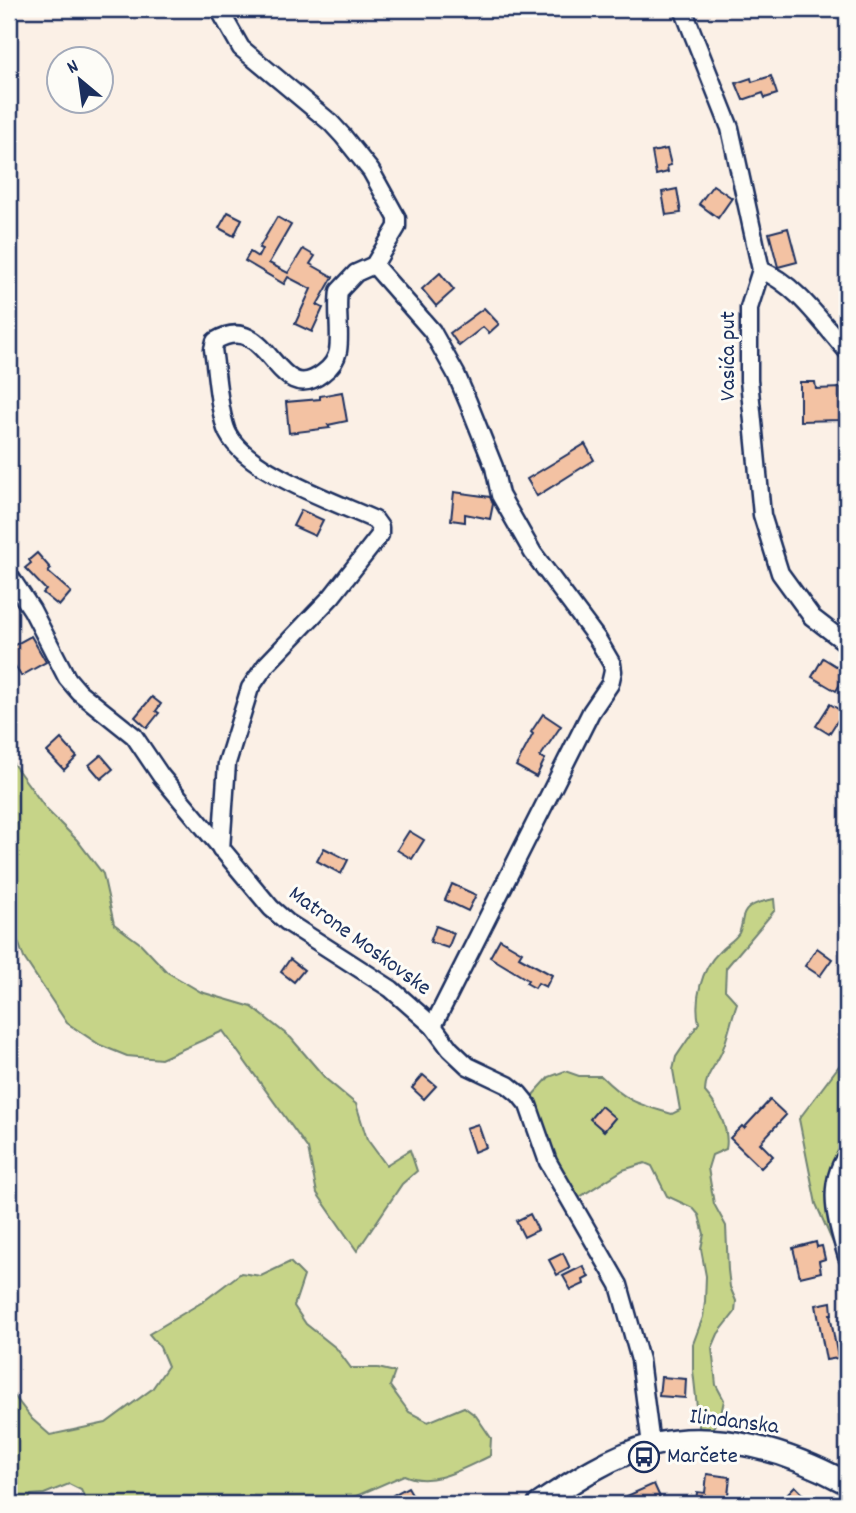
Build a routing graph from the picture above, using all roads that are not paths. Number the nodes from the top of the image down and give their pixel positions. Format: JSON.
{"nodes":[{"id":1,"x":219,"y":9,"type":"edge"},
{"id":2,"x":682,"y":9,"type":"edge"},
{"id":3,"x":374,"y":265,"type":"junction"},
{"id":4,"x":761,"y":270,"type":"junction"},
{"id":5,"x":847,"y":351,"type":"edge"},
{"id":6,"x":9,"y":575,"type":"edge"},
{"id":7,"x":847,"y":644,"type":"edge"},
{"id":8,"x":221,"y":849,"type":"junction"},
{"id":9,"x":433,"y":1026,"type":"junction"},
{"id":10,"x":847,"y":1155,"type":"edge"},
{"id":11,"x":847,"y":1257,"type":"edge"},
{"id":12,"x":651,"y":1445,"type":"junction"},
{"id":13,"x":847,"y":1483,"type":"edge"},
{"id":14,"x":538,"y":1504,"type":"edge"}],
"edges":[{"from":1,"to":3,"type":"street"},
{"from":2,"to":4,"type":"street","name":"Vasića put"},
{"from":3,"to":8,"type":"street"},
{"from":3,"to":9,"type":"street"},
{"from":4,"to":5,"type":"street"},
{"from":4,"to":7,"type":"street","name":"Vasića put"},
{"from":6,"to":8,"type":"street","name":"Matrone Moskovske"},
{"from":8,"to":9,"type":"street","name":"Matrone Moskovske"},
{"from":9,"to":12,"type":"street","name":"Matrone Moskovske"},
{"from":10,"to":11,"type":"street"},
{"from":12,"to":13,"type":"street","name":"Ilindanska"},
{"from":12,"to":14,"type":"street","name":"Ilindanska"}]}
